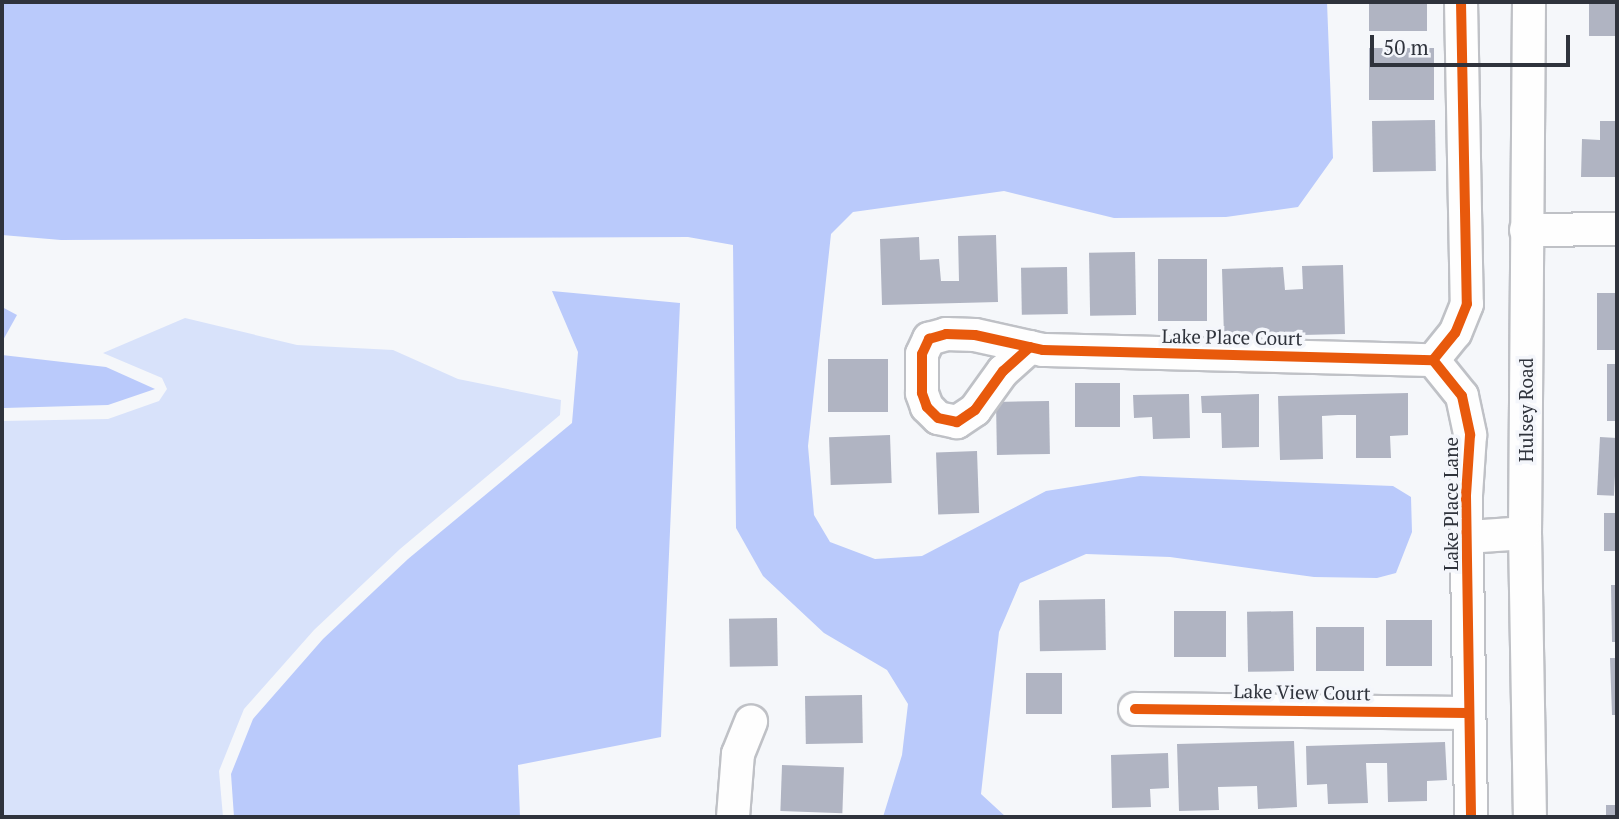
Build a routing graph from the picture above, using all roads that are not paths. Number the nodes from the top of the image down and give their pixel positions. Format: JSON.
{"nodes":[{"id":1,"x":1461,"y":2,"type":"edge"},
{"id":2,"x":1529,"y":2,"type":"edge"},
{"id":3,"x":1617,"y":229,"type":"edge"},
{"id":4,"x":1526,"y":230,"type":"junction"},
{"id":5,"x":1030,"y":347,"type":"dead end"},
{"id":6,"x":1433,"y":360,"type":"junction"},
{"id":7,"x":1525,"y":534,"type":"junction"},
{"id":8,"x":1467,"y":537,"type":"junction"},
{"id":9,"x":1135,"y":709,"type":"dead end"},
{"id":10,"x":1468,"y":713,"type":"junction"},
{"id":11,"x":751,"y":721,"type":"dead end"},
{"id":12,"x":733,"y":817,"type":"edge"},
{"id":13,"x":1471,"y":817,"type":"edge"},
{"id":14,"x":1530,"y":817,"type":"edge"}],
"edges":[{"from":1,"to":6,"type":"street"},
{"from":2,"to":4,"type":"street","name":"Hulsey Road"},
{"from":3,"to":4,"type":"street"},
{"from":4,"to":7,"type":"street","name":"Hulsey Road"},
{"from":5,"to":6,"type":"street","name":"Lake Place Court"},
{"from":6,"to":8,"type":"street","name":"Lake Place Lane"},
{"from":7,"to":8,"type":"street","name":"Lake Place Lane"},
{"from":7,"to":14,"type":"street","name":"Hulsey Road"},
{"from":8,"to":10,"type":"street","name":"Lake Place Lane"},
{"from":9,"to":10,"type":"street","name":"Lake View Court"},
{"from":10,"to":13,"type":"street","name":"Lake Place Lane"},
{"from":11,"to":12,"type":"street"}]}
